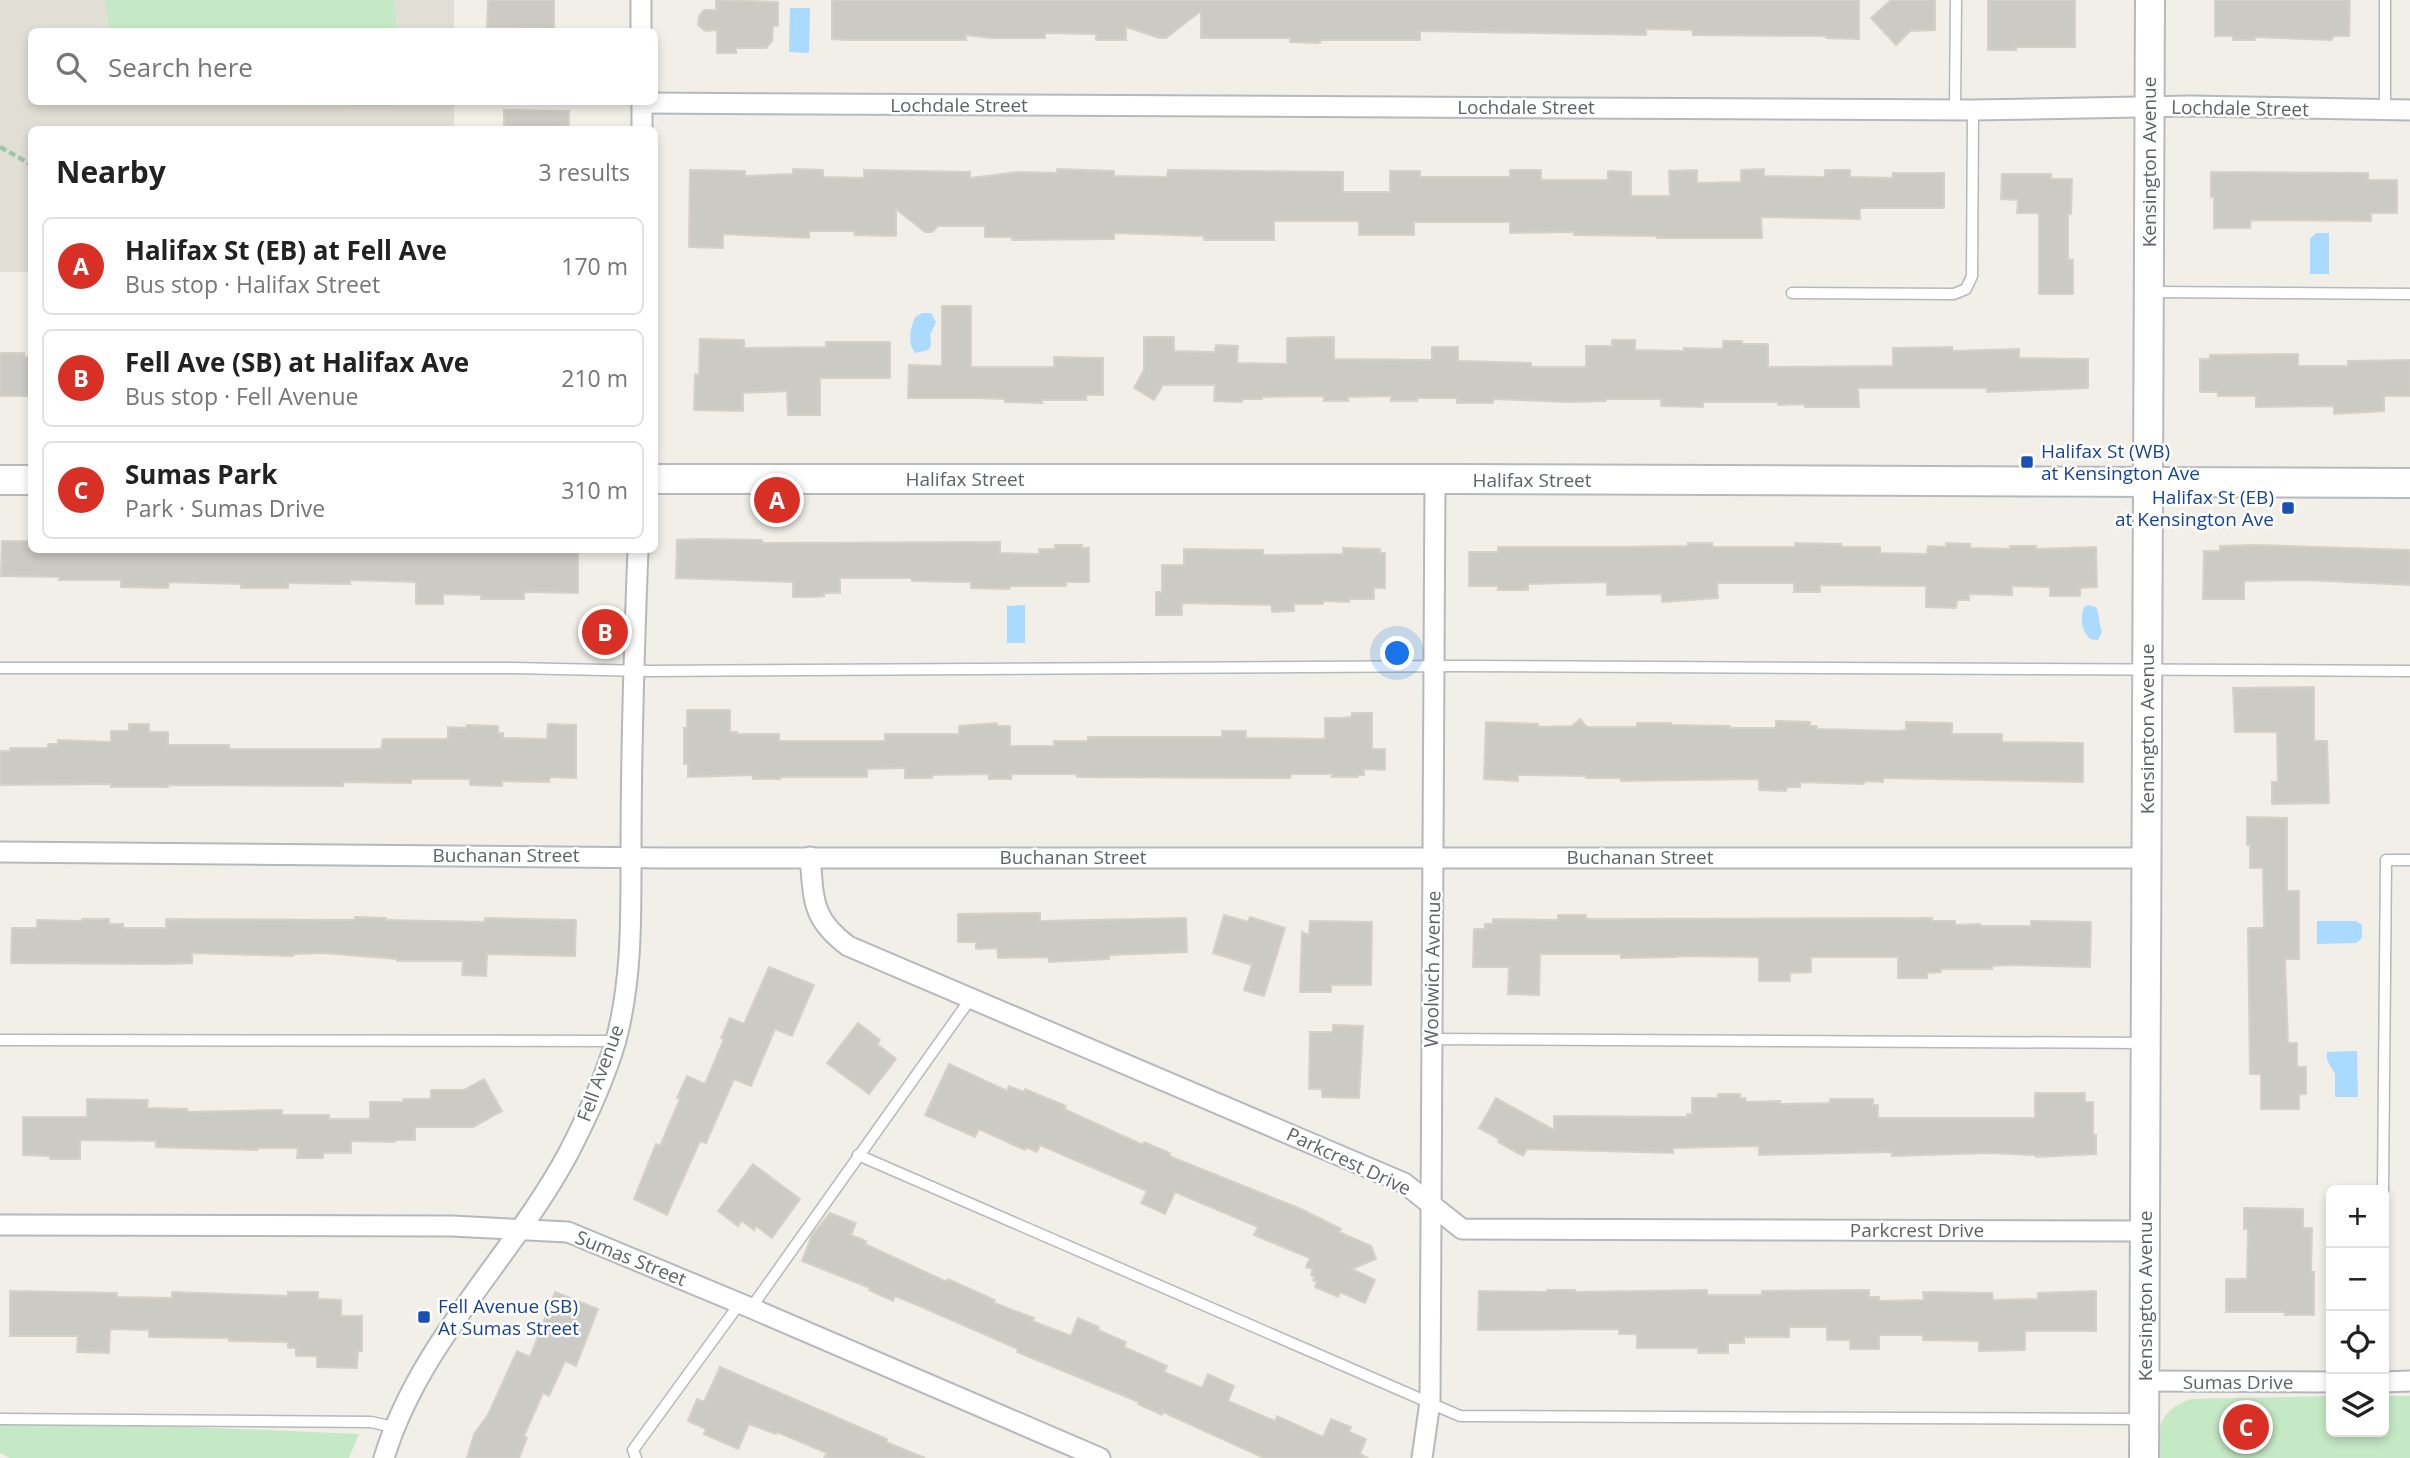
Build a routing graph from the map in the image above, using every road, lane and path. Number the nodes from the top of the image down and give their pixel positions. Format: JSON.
{"nodes":[{"id":1,"x":641,"y":0,"type":"edge"},
{"id":2,"x":1956,"y":0,"type":"edge"},
{"id":3,"x":2150,"y":0,"type":"edge"},
{"id":4,"x":2385,"y":0,"type":"edge"},
{"id":5,"x":641,"y":28,"type":"edge"},
{"id":6,"x":658,"y":102,"type":"edge"},
{"id":7,"x":642,"y":105,"type":"edge"},
{"id":8,"x":2148,"y":107,"type":"junction"},
{"id":9,"x":1964,"y":110,"type":"junction"},
{"id":10,"x":2385,"y":110,"type":"junction"},
{"id":11,"x":2410,"y":110,"type":"edge"},
{"id":12,"x":642,"y":126,"type":"edge"},
{"id":13,"x":0,"y":147,"type":"edge"},
{"id":14,"x":28,"y":163,"type":"edge"},
{"id":15,"x":2149,"y":292,"type":"junction"},
{"id":16,"x":1792,"y":293,"type":"dead end"},
{"id":17,"x":2410,"y":294,"type":"edge"},
{"id":18,"x":658,"y":479,"type":"edge"},
{"id":19,"x":1435,"y":479,"type":"junction"},
{"id":20,"x":0,"y":480,"type":"edge"},
{"id":21,"x":28,"y":480,"type":"edge"},
{"id":22,"x":2149,"y":483,"type":"junction"},
{"id":23,"x":2410,"y":483,"type":"edge"},
{"id":24,"x":638,"y":553,"type":"edge"},
{"id":25,"x":1433,"y":666,"type":"junction"},
{"id":26,"x":0,"y":667,"type":"edge"},
{"id":27,"x":2148,"y":669,"type":"junction"},
{"id":28,"x":634,"y":670,"type":"junction"},
{"id":29,"x":2410,"y":671,"type":"edge"},
{"id":30,"x":0,"y":852,"type":"edge"},
{"id":31,"x":631,"y":856,"type":"junction"},
{"id":32,"x":1434,"y":856,"type":"junction"},
{"id":33,"x":810,"y":857,"type":"junction"},
{"id":34,"x":2146,"y":858,"type":"junction"},
{"id":35,"x":2410,"y":860,"type":"edge"},
{"id":36,"x":971,"y":998,"type":"junction"},
{"id":37,"x":1431,"y":1039,"type":"junction"},
{"id":38,"x":0,"y":1040,"type":"edge"},
{"id":39,"x":615,"y":1041,"type":"junction"},
{"id":40,"x":2146,"y":1044,"type":"junction"},
{"id":41,"x":858,"y":1155,"type":"junction"},
{"id":42,"x":2384,"y":1185,"type":"edge"},
{"id":43,"x":1431,"y":1203,"type":"junction"},
{"id":44,"x":0,"y":1225,"type":"edge"},
{"id":45,"x":519,"y":1229,"type":"junction"},
{"id":46,"x":2144,"y":1231,"type":"junction"},
{"id":47,"x":746,"y":1306,"type":"junction"},
{"id":48,"x":2145,"y":1381,"type":"junction"},
{"id":49,"x":2410,"y":1381,"type":"edge"},
{"id":50,"x":2326,"y":1382,"type":"edge"},
{"id":51,"x":2389,"y":1382,"type":"edge"},
{"id":52,"x":1430,"y":1402,"type":"junction"},
{"id":53,"x":0,"y":1419,"type":"edge"},
{"id":54,"x":2144,"y":1419,"type":"junction"},
{"id":55,"x":393,"y":1427,"type":"junction"},
{"id":56,"x":384,"y":1458,"type":"edge"},
{"id":57,"x":636,"y":1458,"type":"edge"},
{"id":58,"x":1100,"y":1458,"type":"edge"},
{"id":59,"x":1422,"y":1458,"type":"edge"},
{"id":60,"x":2144,"y":1458,"type":"edge"}],
"edges":[{"from":1,"to":5,"type":"street"},
{"from":2,"to":9,"type":"lane"},
{"from":3,"to":8,"type":"street","name":"Kensington Avenue"},
{"from":4,"to":10,"type":"lane"},
{"from":6,"to":9,"type":"street","name":"Lochdale Street"},
{"from":7,"to":12,"type":"street"},
{"from":8,"to":9,"type":"street","name":"Lochdale Street"},
{"from":8,"to":10,"type":"street","name":"Lochdale Street"},
{"from":8,"to":15,"type":"street","name":"Kensington Avenue"},
{"from":9,"to":16,"type":"lane"},
{"from":10,"to":11,"type":"street","name":"Lochdale Street"},
{"from":13,"to":14,"type":"path"},
{"from":15,"to":17,"type":"lane"},
{"from":15,"to":22,"type":"street","name":"Kensington Avenue"},
{"from":18,"to":19,"type":"street","name":"Halifax Street"},
{"from":19,"to":22,"type":"street","name":"Halifax Street"},
{"from":19,"to":25,"type":"street","name":"Woolwich Avenue"},
{"from":20,"to":21,"type":"street"},
{"from":22,"to":23,"type":"street","name":"Halifax Street"},
{"from":22,"to":27,"type":"street","name":"Kensington Avenue"},
{"from":24,"to":28,"type":"street","name":"Fell Avenue"},
{"from":25,"to":27,"type":"lane"},
{"from":25,"to":28,"type":"lane"},
{"from":25,"to":32,"type":"street","name":"Woolwich Avenue"},
{"from":26,"to":28,"type":"lane"},
{"from":27,"to":29,"type":"lane"},
{"from":27,"to":34,"type":"street","name":"Kensington Avenue"},
{"from":28,"to":31,"type":"street","name":"Fell Avenue"},
{"from":30,"to":31,"type":"street","name":"Buchanan Street"},
{"from":31,"to":33,"type":"street","name":"Buchanan Street"},
{"from":31,"to":39,"type":"street","name":"Fell Avenue"},
{"from":32,"to":33,"type":"street","name":"Buchanan Street"},
{"from":32,"to":34,"type":"street","name":"Buchanan Street"},
{"from":32,"to":37,"type":"street","name":"Woolwich Avenue"},
{"from":33,"to":36,"type":"street","name":"Parkcrest Drive"},
{"from":34,"to":40,"type":"street","name":"Kensington Avenue"},
{"from":35,"to":42,"type":"lane"},
{"from":36,"to":41,"type":"lane"},
{"from":36,"to":43,"type":"street","name":"Parkcrest Drive"},
{"from":37,"to":40,"type":"lane"},
{"from":37,"to":43,"type":"street","name":"Woolwich Avenue"},
{"from":38,"to":39,"type":"lane"},
{"from":39,"to":45,"type":"street","name":"Fell Avenue"},
{"from":40,"to":46,"type":"street","name":"Kensington Avenue"},
{"from":41,"to":47,"type":"lane"},
{"from":41,"to":52,"type":"lane"},
{"from":43,"to":46,"type":"street","name":"Parkcrest Drive"},
{"from":43,"to":52,"type":"street","name":"Woolwich Avenue"},
{"from":44,"to":45,"type":"street","name":"Sumas Street"},
{"from":45,"to":47,"type":"street","name":"Sumas Street"},
{"from":45,"to":55,"type":"street","name":"Fell Avenue"},
{"from":46,"to":48,"type":"street","name":"Kensington Avenue"},
{"from":47,"to":57,"type":"lane"},
{"from":47,"to":58,"type":"street","name":"Sumas Street"},
{"from":48,"to":50,"type":"street","name":"Sumas Drive"},
{"from":48,"to":54,"type":"street","name":"Kensington Avenue"},
{"from":49,"to":51,"type":"street"},
{"from":52,"to":54,"type":"lane"},
{"from":52,"to":59,"type":"street","name":"Woolwich Avenue"},
{"from":53,"to":55,"type":"lane"},
{"from":54,"to":60,"type":"street","name":"Kensington Avenue"},
{"from":55,"to":56,"type":"street","name":"Fell Avenue"}]}
